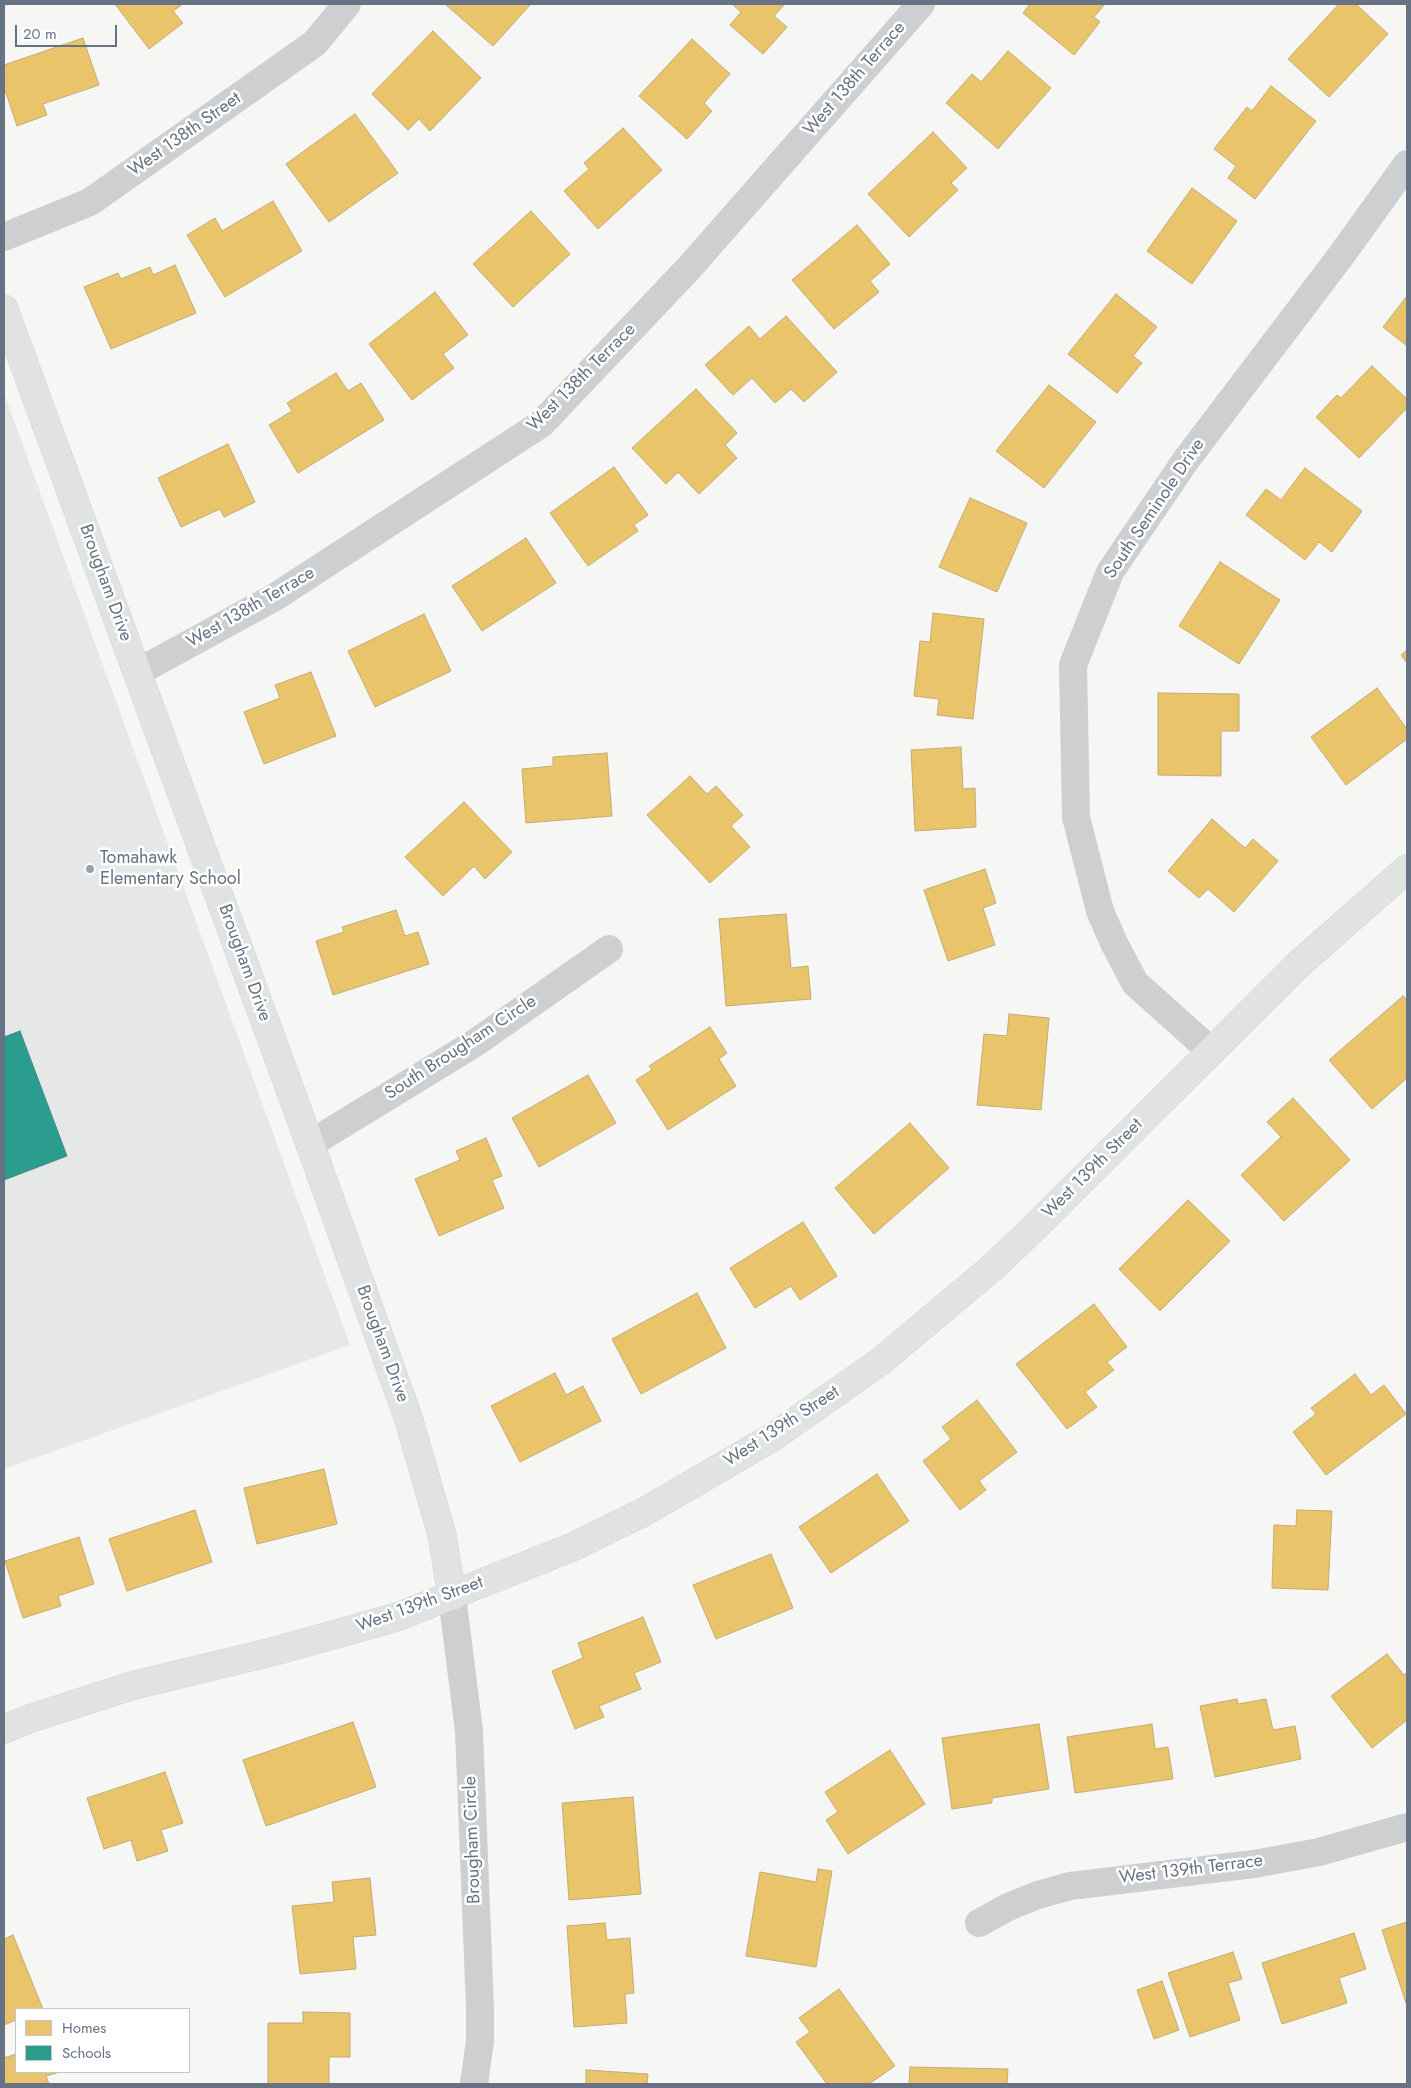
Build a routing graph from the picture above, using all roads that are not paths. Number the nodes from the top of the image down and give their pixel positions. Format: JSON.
{"nodes":[{"id":1,"x":347,"y":4,"type":"edge"},
{"id":2,"x":921,"y":4,"type":"edge"},
{"id":3,"x":1407,"y":164,"type":"edge"},
{"id":4,"x":4,"y":237,"type":"edge"},
{"id":5,"x":4,"y":309,"type":"edge"},
{"id":6,"x":138,"y":672,"type":"junction"},
{"id":7,"x":1407,"y":869,"type":"edge"},
{"id":8,"x":609,"y":948,"type":"dead end"},
{"id":9,"x":1211,"y":1051,"type":"junction"},
{"id":10,"x":310,"y":1144,"type":"junction"},
{"id":11,"x":452,"y":1596,"type":"junction"},
{"id":12,"x":4,"y":1729,"type":"edge"},
{"id":13,"x":1407,"y":1827,"type":"edge"},
{"id":14,"x":979,"y":1923,"type":"dead end"},
{"id":15,"x":474,"y":2084,"type":"edge"}],
"edges":[{"from":1,"to":4,"type":"street","name":"West 138th Street"},
{"from":2,"to":6,"type":"street","name":"West 138th Terrace"},
{"from":3,"to":9,"type":"street","name":"South Seminole Drive"},
{"from":5,"to":6,"type":"street","name":"Brougham Drive"},
{"from":6,"to":10,"type":"street","name":"Brougham Drive"},
{"from":7,"to":9,"type":"street","name":"West 139th Street"},
{"from":8,"to":10,"type":"street","name":"South Brougham Circle"},
{"from":9,"to":11,"type":"street","name":"West 139th Street"},
{"from":10,"to":11,"type":"street","name":"Brougham Drive"},
{"from":11,"to":12,"type":"street","name":"West 139th Street"},
{"from":11,"to":15,"type":"street","name":"Brougham Circle"},
{"from":13,"to":14,"type":"street","name":"West 139th Terrace"}]}
